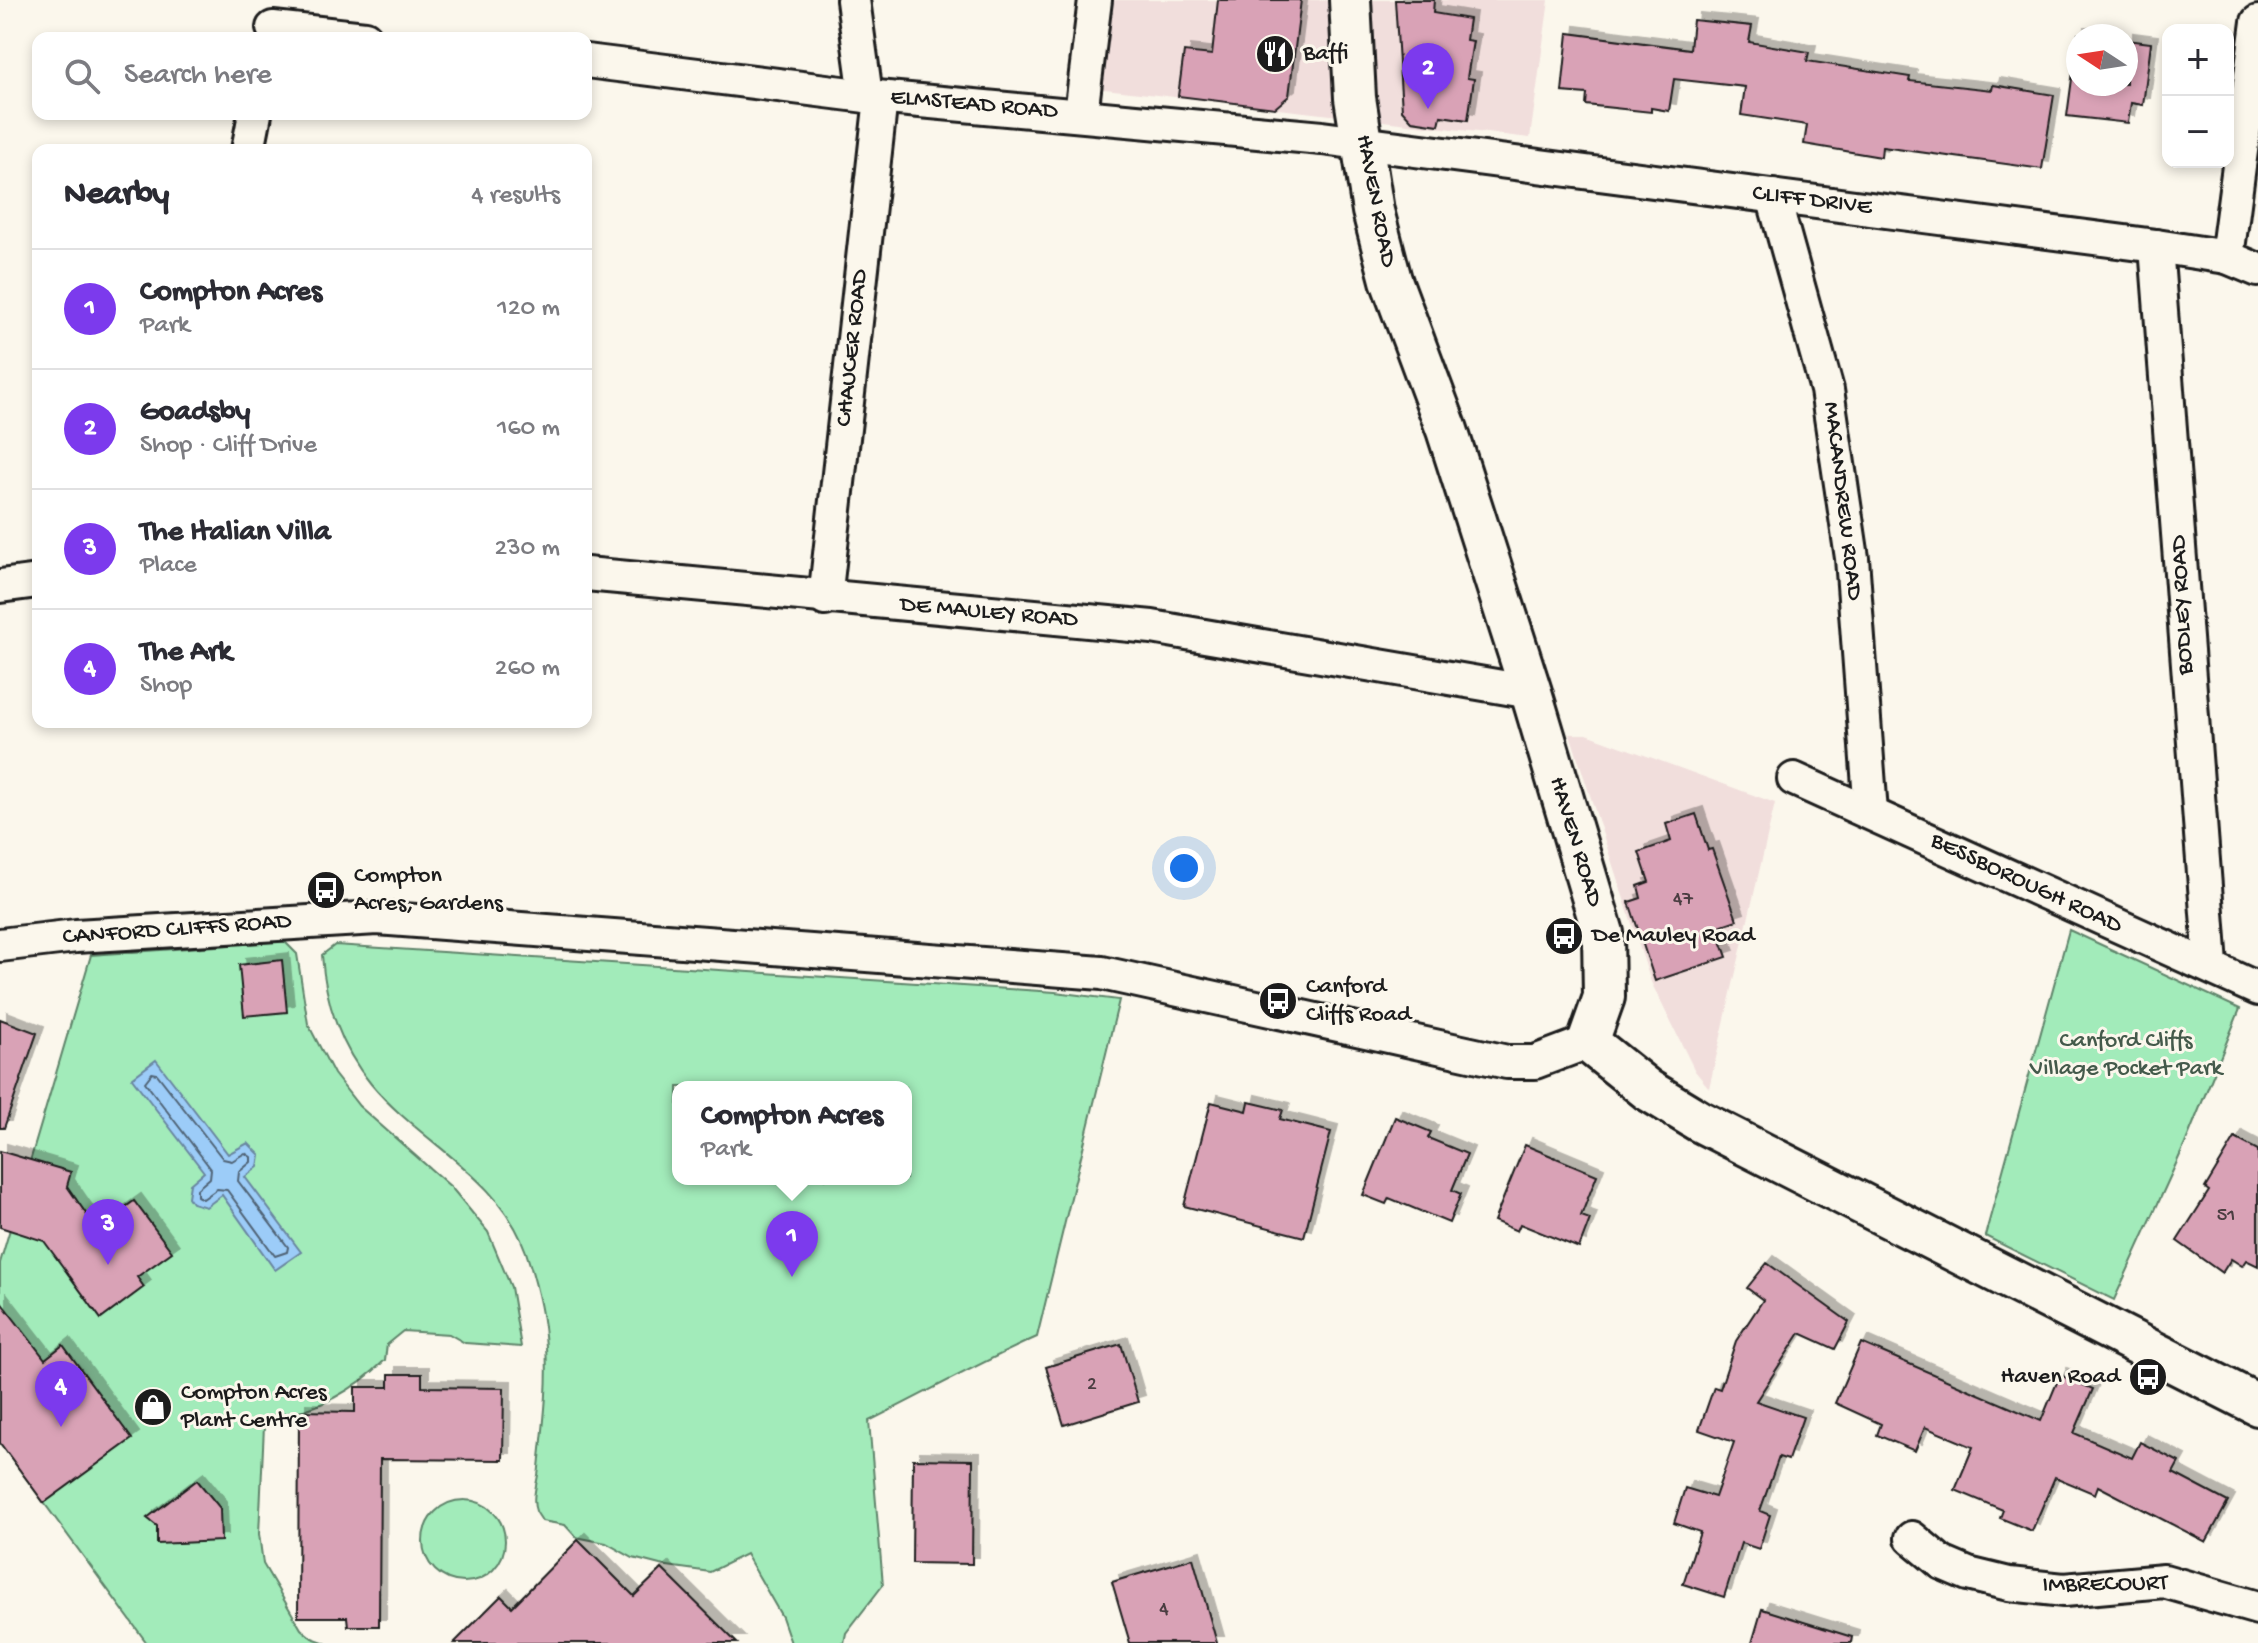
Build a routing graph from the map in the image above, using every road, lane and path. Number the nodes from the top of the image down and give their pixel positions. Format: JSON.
{"nodes":[{"id":1,"x":853,"y":0,"type":"edge"},
{"id":2,"x":1095,"y":0,"type":"edge"},
{"id":3,"x":1350,"y":0,"type":"edge"},
{"id":4,"x":274,"y":22,"type":"edge"},
{"id":5,"x":2258,"y":22,"type":"edge"},
{"id":6,"x":331,"y":32,"type":"edge"},
{"id":7,"x":592,"y":62,"type":"edge"},
{"id":8,"x":874,"y":97,"type":"junction"},
{"id":9,"x":1081,"y":114,"type":"junction"},
{"id":10,"x":254,"y":120,"type":"edge"},
{"id":11,"x":1364,"y":143,"type":"junction"},
{"id":12,"x":249,"y":144,"type":"edge"},
{"id":13,"x":1773,"y":196,"type":"junction"},
{"id":14,"x":2156,"y":246,"type":"junction"},
{"id":15,"x":2227,"y":257,"type":"junction"},
{"id":16,"x":2258,"y":270,"type":"edge"},
{"id":17,"x":592,"y":575,"type":"edge"},
{"id":18,"x":32,"y":582,"type":"edge"},
{"id":19,"x":0,"y":586,"type":"edge"},
{"id":20,"x":825,"y":599,"type":"junction"},
{"id":21,"x":1531,"y":692,"type":"junction"},
{"id":22,"x":1794,"y":779,"type":"dead end"},
{"id":23,"x":1871,"y":813,"type":"junction"},
{"id":24,"x":0,"y":945,"type":"edge"},
{"id":25,"x":2211,"y":965,"type":"junction"},
{"id":26,"x":2258,"y":989,"type":"edge"},
{"id":27,"x":1588,"y":1042,"type":"junction"},
{"id":28,"x":2258,"y":1405,"type":"edge"},
{"id":29,"x":1912,"y":1538,"type":"dead end"},
{"id":30,"x":2258,"y":1608,"type":"edge"}],
"edges":[{"from":1,"to":8,"type":"street","name":"CHAUCER ROAD"},
{"from":2,"to":9,"type":"street"},
{"from":3,"to":11,"type":"main road","name":"HAVEN ROAD"},
{"from":4,"to":6,"type":"street"},
{"from":5,"to":15,"type":"street"},
{"from":7,"to":8,"type":"street","name":"ELMSTEAD ROAD"},
{"from":8,"to":9,"type":"street","name":"ELMSTEAD ROAD"},
{"from":8,"to":20,"type":"street","name":"CHAUCER ROAD"},
{"from":9,"to":11,"type":"street","name":"ELMSTEAD ROAD"},
{"from":10,"to":12,"type":"street"},
{"from":11,"to":13,"type":"street","name":"CLIFF DRIVE"},
{"from":11,"to":21,"type":"main road","name":"HAVEN ROAD"},
{"from":13,"to":14,"type":"street","name":"CLIFF DRIVE"},
{"from":13,"to":23,"type":"street","name":"MACANDREW ROAD"},
{"from":14,"to":15,"type":"street","name":"CLIFF DRIVE"},
{"from":14,"to":25,"type":"street","name":"BODLEY ROAD"},
{"from":15,"to":16,"type":"street","name":"CLIFF DRIVE"},
{"from":17,"to":20,"type":"street","name":"DE MAULEY ROAD"},
{"from":18,"to":19,"type":"street"},
{"from":20,"to":21,"type":"street","name":"DE MAULEY ROAD"},
{"from":21,"to":27,"type":"main road","name":"HAVEN ROAD"},
{"from":22,"to":23,"type":"street","name":"BESSBOROUGH ROAD"},
{"from":23,"to":25,"type":"street","name":"BESSBOROUGH ROAD"},
{"from":24,"to":27,"type":"street","name":"CANFORD CLIFFS ROAD"},
{"from":25,"to":26,"type":"street","name":"BESSBOROUGH ROAD"},
{"from":27,"to":28,"type":"main road"},
{"from":29,"to":30,"type":"street","name":"IMBRECOURT"}]}
